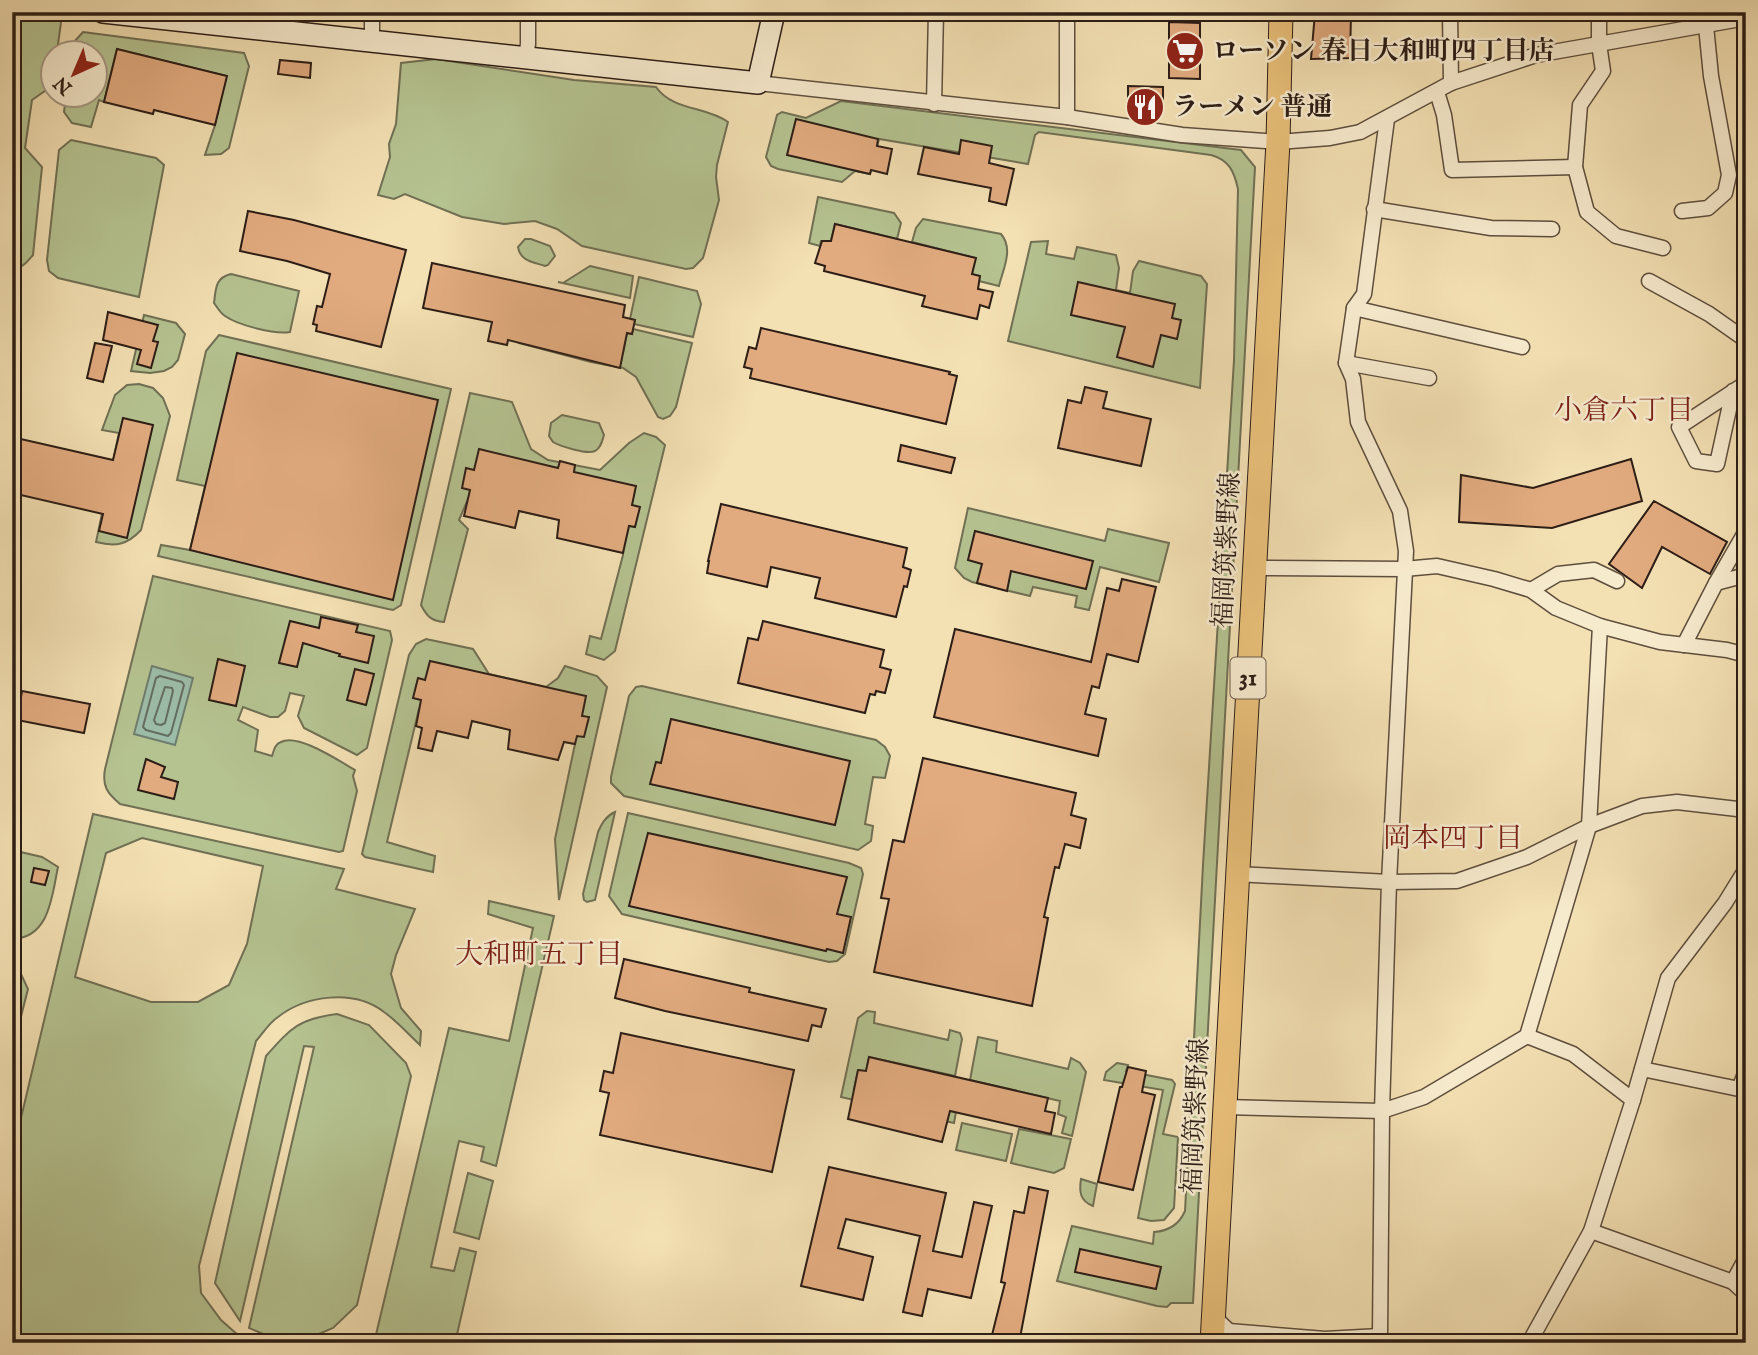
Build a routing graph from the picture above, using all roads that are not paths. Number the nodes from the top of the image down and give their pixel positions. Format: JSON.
{"nodes":[{"id":1,"x":103,"y":12,"type":"edge"},
{"id":2,"x":372,"y":12,"type":"edge"},
{"id":3,"x":528,"y":12,"type":"edge"},
{"id":4,"x":774,"y":12,"type":"edge"},
{"id":5,"x":936,"y":12,"type":"edge"},
{"id":6,"x":1067,"y":12,"type":"edge"},
{"id":7,"x":1280,"y":12,"type":"edge"},
{"id":8,"x":1450,"y":12,"type":"edge"},
{"id":9,"x":1599,"y":12,"type":"edge"},
{"id":10,"x":1746,"y":18,"type":"edge"},
{"id":11,"x":224,"y":19,"type":"edge"},
{"id":12,"x":1706,"y":26,"type":"junction"},
{"id":13,"x":372,"y":40,"type":"junction"},
{"id":14,"x":1599,"y":44,"type":"junction"},
{"id":15,"x":526,"y":57,"type":"junction"},
{"id":16,"x":758,"y":83,"type":"junction"},
{"id":17,"x":1451,"y":83,"type":"junction"},
{"id":18,"x":1437,"y":92,"type":"junction"},
{"id":19,"x":934,"y":104,"type":"junction"},
{"id":20,"x":1067,"y":117,"type":"junction"},
{"id":21,"x":1387,"y":119,"type":"junction"},
{"id":22,"x":1278,"y":142,"type":"junction"},
{"id":23,"x":1575,"y":167,"type":"junction"},
{"id":24,"x":1374,"y":209,"type":"junction"},
{"id":25,"x":1682,"y":211,"type":"dead end"},
{"id":26,"x":1552,"y":229,"type":"dead end"},
{"id":27,"x":1663,"y":248,"type":"dead end"},
{"id":28,"x":1649,"y":281,"type":"dead end"},
{"id":29,"x":1354,"y":308,"type":"junction"},
{"id":30,"x":1746,"y":340,"type":"edge"},
{"id":31,"x":1522,"y":347,"type":"dead end"},
{"id":32,"x":1346,"y":363,"type":"junction"},
{"id":33,"x":1429,"y":378,"type":"dead end"},
{"id":34,"x":1746,"y":383,"type":"edge"},
{"id":35,"x":1733,"y":391,"type":"junction"},
{"id":36,"x":1746,"y":531,"type":"edge"},
{"id":37,"x":1254,"y":568,"type":"junction"},
{"id":38,"x":1404,"y":569,"type":"junction"},
{"id":39,"x":1746,"y":575,"type":"edge"},
{"id":40,"x":1617,"y":581,"type":"dead end"},
{"id":41,"x":1716,"y":583,"type":"junction"},
{"id":42,"x":1531,"y":590,"type":"junction"},
{"id":43,"x":1600,"y":626,"type":"junction"},
{"id":44,"x":1684,"y":645,"type":"junction"},
{"id":45,"x":1746,"y":655,"type":"edge"},
{"id":46,"x":1746,"y":810,"type":"edge"},
{"id":47,"x":1589,"y":826,"type":"junction"},
{"id":48,"x":1746,"y":869,"type":"edge"},
{"id":49,"x":1236,"y":874,"type":"junction"},
{"id":50,"x":1389,"y":882,"type":"junction"},
{"id":51,"x":1741,"y":888,"type":"edge"},
{"id":52,"x":1527,"y":1036,"type":"junction"},
{"id":53,"x":1642,"y":1069,"type":"junction"},
{"id":54,"x":1746,"y":1071,"type":"edge"},
{"id":55,"x":1742,"y":1091,"type":"edge"},
{"id":56,"x":1633,"y":1100,"type":"junction"},
{"id":57,"x":1225,"y":1107,"type":"junction"},
{"id":58,"x":1382,"y":1111,"type":"junction"},
{"id":59,"x":1591,"y":1231,"type":"junction"},
{"id":60,"x":1746,"y":1258,"type":"edge"},
{"id":61,"x":1733,"y":1282,"type":"junction"},
{"id":62,"x":1746,"y":1294,"type":"edge"},
{"id":63,"x":1213,"y":1316,"type":"junction"},
{"id":64,"x":1382,"y":1339,"type":"edge"},
{"id":65,"x":1326,"y":1341,"type":"edge"},
{"id":66,"x":1212,"y":1343,"type":"edge"},
{"id":67,"x":1529,"y":1343,"type":"edge"}],
"edges":[{"from":1,"to":11,"type":"street"},
{"from":2,"to":13,"type":"street"},
{"from":3,"to":15,"type":"street"},
{"from":4,"to":16,"type":"street"},
{"from":5,"to":19,"type":"street"},
{"from":6,"to":20,"type":"street"},
{"from":7,"to":22,"type":"main road","name":"福岡筑紫野線","number":"31"},
{"from":8,"to":17,"type":"street"},
{"from":9,"to":14,"type":"street"},
{"from":10,"to":12,"type":"street"},
{"from":11,"to":13,"type":"street"},
{"from":12,"to":14,"type":"street"},
{"from":12,"to":25,"type":"street"},
{"from":13,"to":15,"type":"street"},
{"from":14,"to":17,"type":"street"},
{"from":14,"to":23,"type":"street"},
{"from":15,"to":16,"type":"street"},
{"from":16,"to":19,"type":"street"},
{"from":17,"to":18,"type":"street"},
{"from":18,"to":21,"type":"street"},
{"from":18,"to":23,"type":"street"},
{"from":19,"to":20,"type":"street"},
{"from":20,"to":22,"type":"street"},
{"from":21,"to":22,"type":"street"},
{"from":21,"to":24,"type":"street"},
{"from":22,"to":37,"type":"main road","name":"福岡筑紫野線","number":"31"},
{"from":23,"to":27,"type":"street"},
{"from":24,"to":26,"type":"street"},
{"from":24,"to":29,"type":"street"},
{"from":28,"to":30,"type":"street"},
{"from":29,"to":31,"type":"street"},
{"from":29,"to":32,"type":"street"},
{"from":32,"to":33,"type":"street"},
{"from":32,"to":38,"type":"street"},
{"from":34,"to":35,"type":"street"},
{"from":35,"to":35,"type":"street"},
{"from":36,"to":41,"type":"street"},
{"from":37,"to":38,"type":"street"},
{"from":37,"to":49,"type":"main road","name":"福岡筑紫野線","number":"31"},
{"from":38,"to":42,"type":"street"},
{"from":38,"to":50,"type":"street"},
{"from":39,"to":41,"type":"street"},
{"from":40,"to":42,"type":"street"},
{"from":41,"to":44,"type":"street"},
{"from":42,"to":43,"type":"street"},
{"from":43,"to":44,"type":"street"},
{"from":43,"to":47,"type":"street"},
{"from":44,"to":45,"type":"street"},
{"from":46,"to":47,"type":"street"},
{"from":47,"to":50,"type":"street"},
{"from":47,"to":52,"type":"street"},
{"from":48,"to":51,"type":"street"},
{"from":49,"to":50,"type":"street"},
{"from":49,"to":57,"type":"main road","name":"福岡筑紫野線","number":"31"},
{"from":50,"to":58,"type":"street"},
{"from":51,"to":53,"type":"street"},
{"from":52,"to":56,"type":"street"},
{"from":52,"to":58,"type":"street"},
{"from":53,"to":55,"type":"street"},
{"from":53,"to":56,"type":"street"},
{"from":54,"to":55,"type":"street"},
{"from":56,"to":59,"type":"street"},
{"from":57,"to":58,"type":"street"},
{"from":57,"to":63,"type":"main road","name":"福岡筑紫野線","number":"31"},
{"from":58,"to":64,"type":"street"},
{"from":59,"to":61,"type":"street"},
{"from":59,"to":67,"type":"street"},
{"from":60,"to":61,"type":"street"},
{"from":61,"to":62,"type":"street"},
{"from":63,"to":65,"type":"street"},
{"from":63,"to":66,"type":"main road","name":"福岡筑紫野線","number":"31"},
{"from":64,"to":65,"type":"street"}]}
